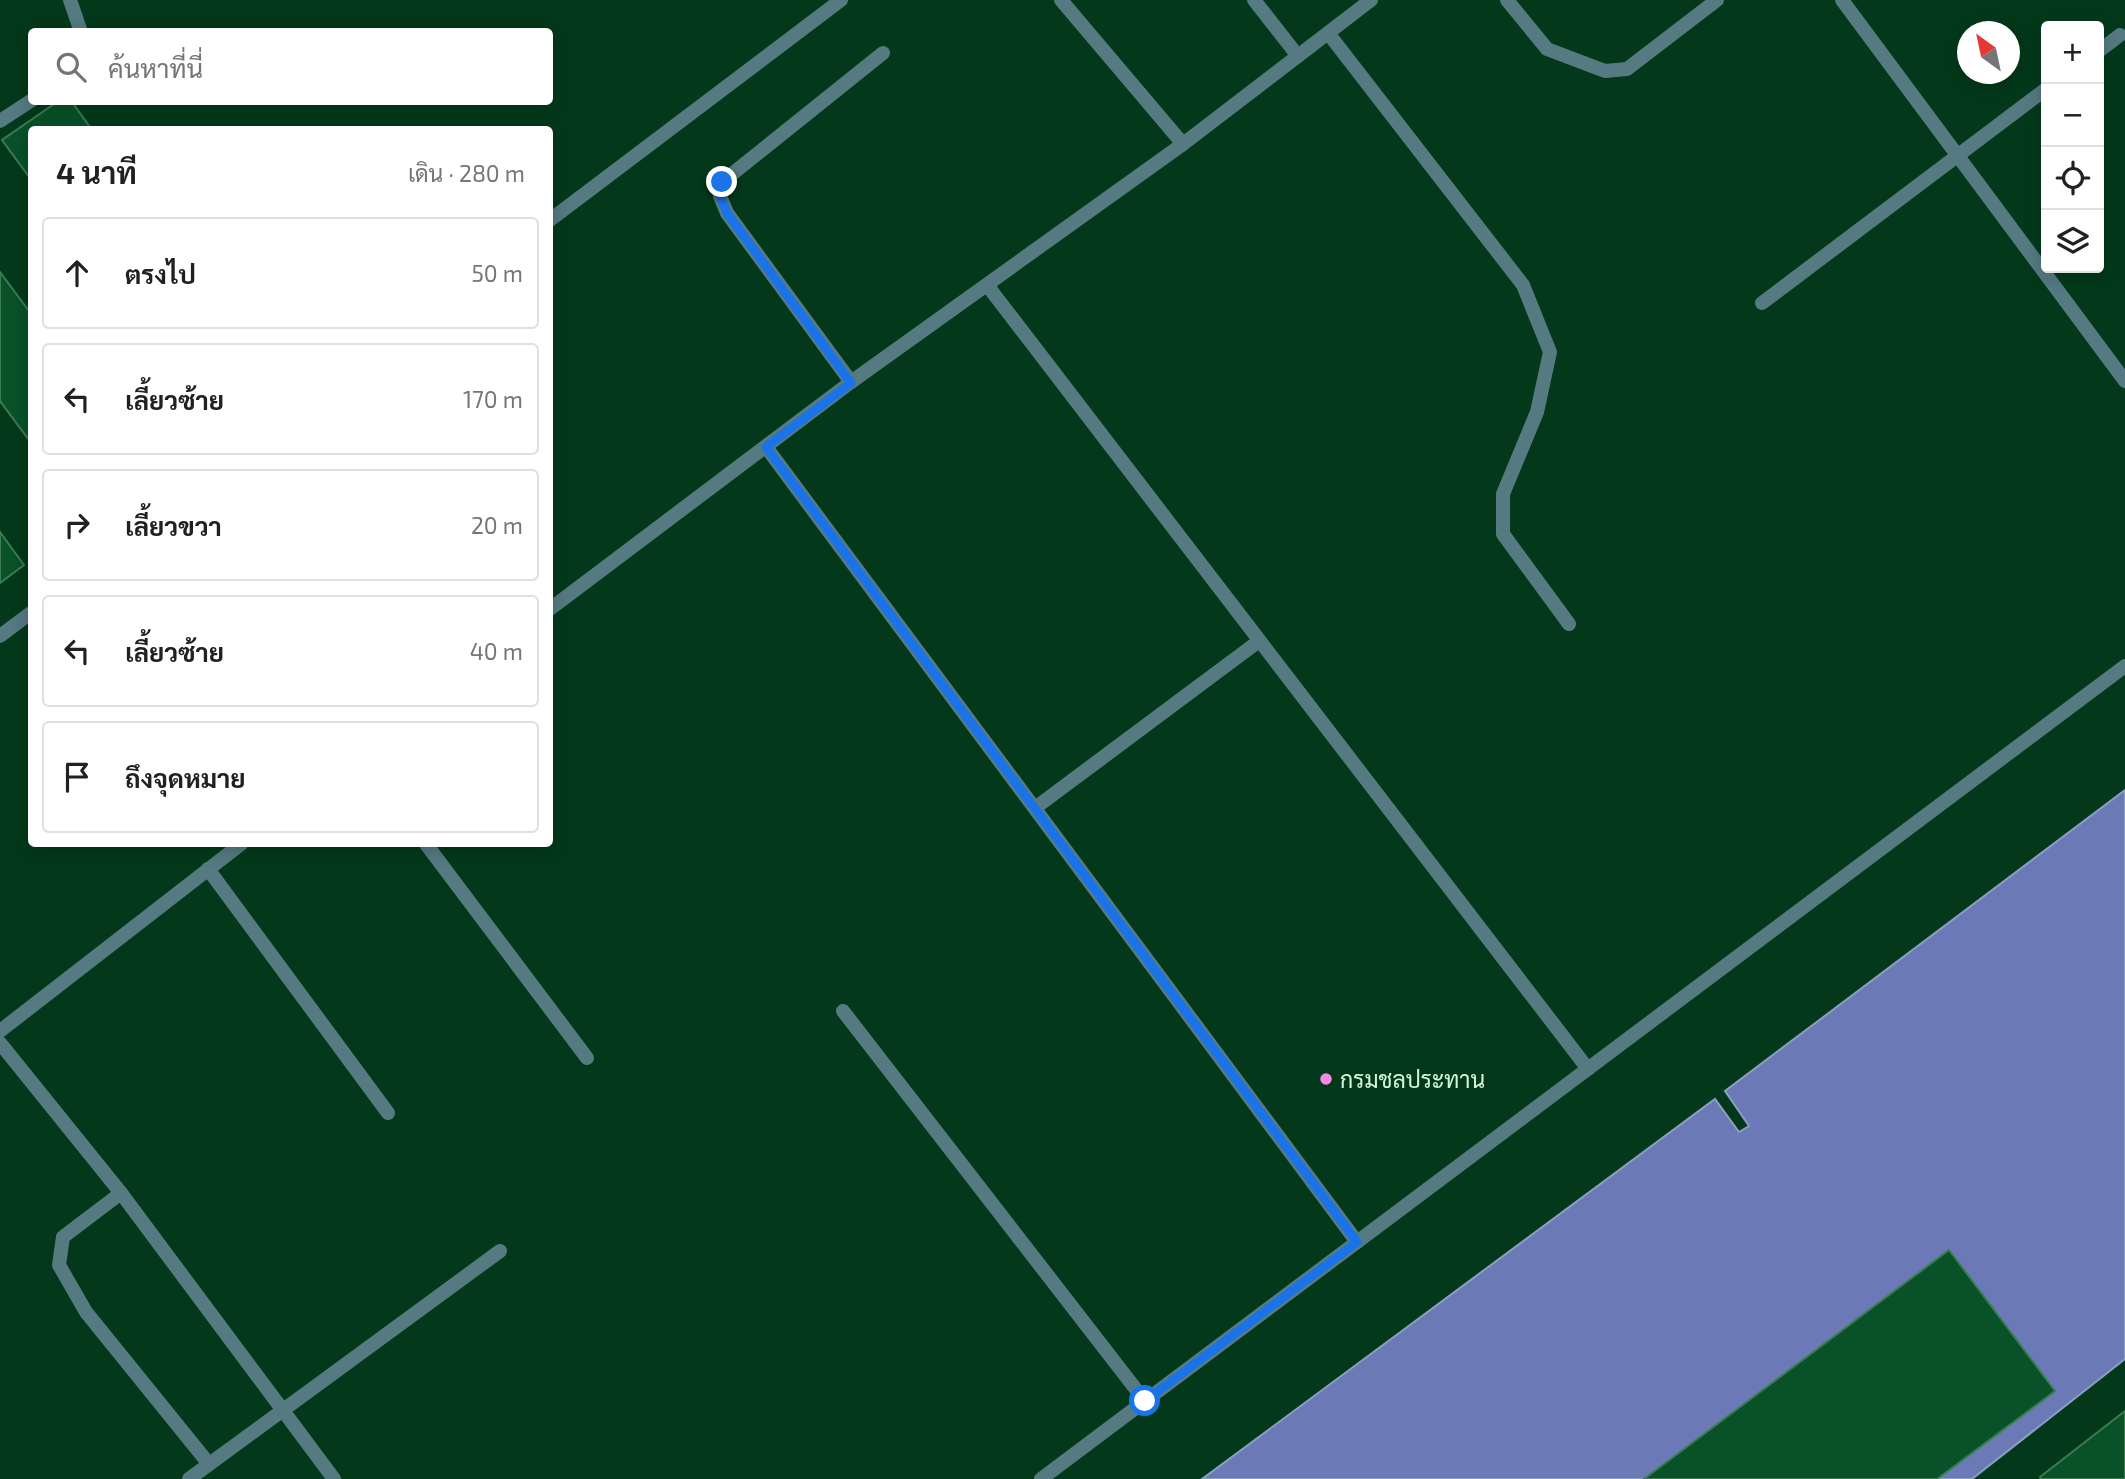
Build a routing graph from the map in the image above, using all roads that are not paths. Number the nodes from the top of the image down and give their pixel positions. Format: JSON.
{"nodes":[{"id":1,"x":70,"y":0,"type":"edge"},
{"id":2,"x":841,"y":0,"type":"edge"},
{"id":3,"x":1061,"y":0,"type":"edge"},
{"id":4,"x":1254,"y":0,"type":"edge"},
{"id":5,"x":1371,"y":0,"type":"edge"},
{"id":6,"x":1507,"y":0,"type":"edge"},
{"id":7,"x":1717,"y":0,"type":"edge"},
{"id":8,"x":1842,"y":0,"type":"edge"},
{"id":9,"x":80,"y":28,"type":"edge"},
{"id":10,"x":1328,"y":33,"type":"junction"},
{"id":11,"x":2120,"y":35,"type":"dead end"},
{"id":12,"x":2104,"y":47,"type":"edge"},
{"id":13,"x":883,"y":53,"type":"dead end"},
{"id":14,"x":1298,"y":56,"type":"junction"},
{"id":15,"x":2041,"y":93,"type":"edge"},
{"id":16,"x":28,"y":103,"type":"edge"},
{"id":17,"x":0,"y":121,"type":"edge"},
{"id":18,"x":1183,"y":144,"type":"junction"},
{"id":19,"x":1955,"y":155,"type":"junction"},
{"id":20,"x":553,"y":218,"type":"edge"},
{"id":21,"x":987,"y":285,"type":"junction"},
{"id":22,"x":1762,"y":303,"type":"dead end"},
{"id":23,"x":2125,"y":381,"type":"edge"},
{"id":24,"x":851,"y":383,"type":"junction"},
{"id":25,"x":766,"y":447,"type":"junction"},
{"id":26,"x":553,"y":607,"type":"edge"},
{"id":27,"x":28,"y":615,"type":"edge"},
{"id":28,"x":1569,"y":624,"type":"dead end"},
{"id":29,"x":0,"y":636,"type":"edge"},
{"id":30,"x":1259,"y":641,"type":"junction"},
{"id":31,"x":2125,"y":666,"type":"edge"},
{"id":32,"x":1035,"y":808,"type":"junction"},
{"id":33,"x":238,"y":847,"type":"edge"},
{"id":34,"x":428,"y":847,"type":"edge"},
{"id":35,"x":208,"y":869,"type":"junction"},
{"id":36,"x":843,"y":1011,"type":"dead end"},
{"id":37,"x":0,"y":1031,"type":"edge"},
{"id":38,"x":0,"y":1043,"type":"edge"},
{"id":39,"x":587,"y":1058,"type":"dead end"},
{"id":40,"x":1588,"y":1069,"type":"junction"},
{"id":41,"x":388,"y":1113,"type":"dead end"},
{"id":42,"x":121,"y":1193,"type":"junction"},
{"id":43,"x":1357,"y":1242,"type":"junction"},
{"id":44,"x":500,"y":1251,"type":"dead end"},
{"id":45,"x":1145,"y":1401,"type":"junction"},
{"id":46,"x":284,"y":1409,"type":"junction"},
{"id":47,"x":209,"y":1464,"type":"junction"},
{"id":48,"x":189,"y":1479,"type":"edge"},
{"id":49,"x":334,"y":1479,"type":"edge"},
{"id":50,"x":1041,"y":1479,"type":"edge"}],
"edges":[{"from":1,"to":9,"type":"lane"},
{"from":2,"to":20,"type":"lane"},
{"from":3,"to":18,"type":"lane"},
{"from":4,"to":14,"type":"lane"},
{"from":5,"to":10,"type":"lane"},
{"from":6,"to":7,"type":"lane"},
{"from":8,"to":19,"type":"lane"},
{"from":10,"to":14,"type":"lane"},
{"from":10,"to":28,"type":"lane"},
{"from":11,"to":12,"type":"lane"},
{"from":13,"to":24,"type":"lane"},
{"from":14,"to":18,"type":"lane"},
{"from":15,"to":19,"type":"lane"},
{"from":16,"to":17,"type":"lane"},
{"from":18,"to":21,"type":"lane"},
{"from":19,"to":22,"type":"lane"},
{"from":19,"to":23,"type":"lane"},
{"from":21,"to":24,"type":"lane"},
{"from":21,"to":30,"type":"lane"},
{"from":24,"to":25,"type":"lane"},
{"from":25,"to":26,"type":"lane"},
{"from":25,"to":32,"type":"lane"},
{"from":27,"to":29,"type":"lane"},
{"from":30,"to":32,"type":"lane"},
{"from":30,"to":40,"type":"lane"},
{"from":31,"to":40,"type":"lane"},
{"from":32,"to":43,"type":"lane"},
{"from":33,"to":35,"type":"lane"},
{"from":34,"to":39,"type":"lane"},
{"from":35,"to":37,"type":"lane"},
{"from":35,"to":41,"type":"lane"},
{"from":36,"to":45,"type":"lane"},
{"from":38,"to":42,"type":"lane"},
{"from":40,"to":43,"type":"lane"},
{"from":42,"to":46,"type":"lane"},
{"from":42,"to":47,"type":"lane"},
{"from":43,"to":45,"type":"lane"},
{"from":44,"to":46,"type":"lane"},
{"from":45,"to":50,"type":"lane"},
{"from":46,"to":47,"type":"lane"},
{"from":46,"to":49,"type":"lane"},
{"from":47,"to":48,"type":"lane"}]}
